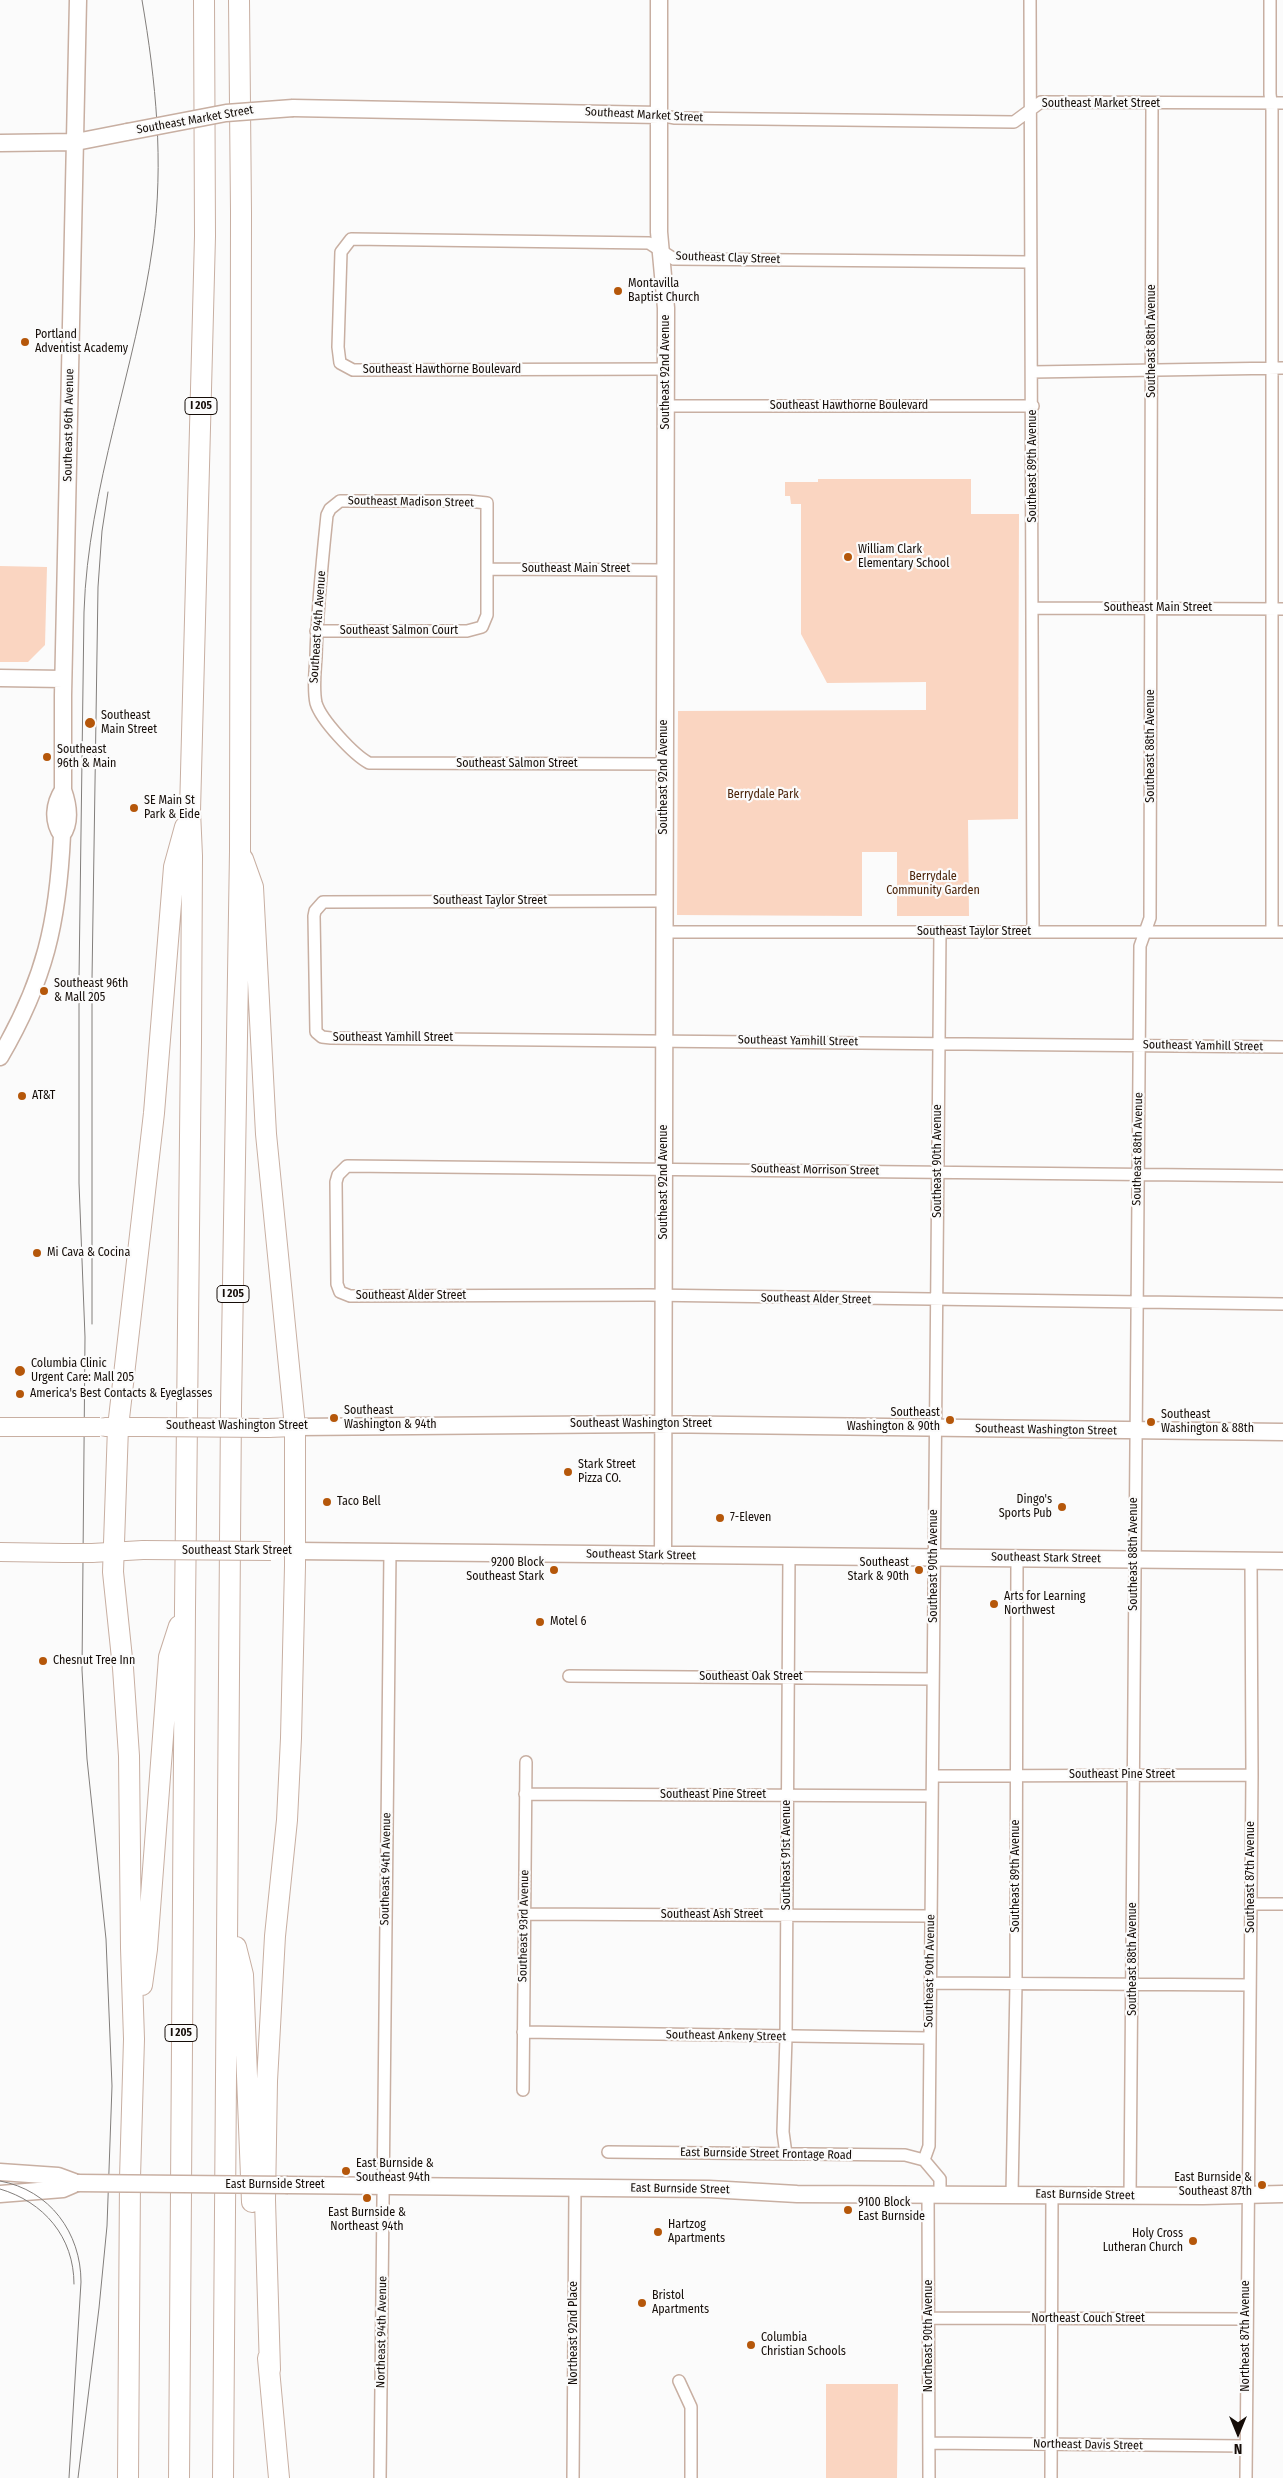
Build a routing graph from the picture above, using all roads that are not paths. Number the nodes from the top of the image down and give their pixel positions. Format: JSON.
{"nodes":[{"id":1,"x":78,"y":0,"type":"edge"},
{"id":2,"x":204,"y":0,"type":"edge"},
{"id":3,"x":239,"y":0,"type":"edge"},
{"id":4,"x":659,"y":0,"type":"edge"},
{"id":5,"x":1030,"y":0,"type":"edge"},
{"id":6,"x":1270,"y":0,"type":"edge"},
{"id":7,"x":1277,"y":103,"type":"edge"},
{"id":8,"x":1152,"y":104,"type":"junction"},
{"id":9,"x":1029,"y":110,"type":"junction"},
{"id":10,"x":659,"y":115,"type":"junction"},
{"id":11,"x":76,"y":142,"type":"junction"},
{"id":12,"x":0,"y":143,"type":"edge"},
{"id":13,"x":660,"y":251,"type":"junction"},
{"id":14,"x":1029,"y":262,"type":"junction"},
{"id":15,"x":340,"y":362,"type":"joint"},
{"id":16,"x":1278,"y":368,"type":"edge"},
{"id":17,"x":666,"y":369,"type":"junction"},
{"id":18,"x":1152,"y":370,"type":"junction"},
{"id":19,"x":1032,"y":372,"type":"junction"},
{"id":20,"x":665,"y":406,"type":"junction"},
{"id":21,"x":1033,"y":406,"type":"junction"},
{"id":22,"x":336,"y":503,"type":"joint"},
{"id":23,"x":488,"y":569,"type":"junction"},
{"id":24,"x":665,"y":570,"type":"junction"},
{"id":25,"x":1032,"y":608,"type":"junction"},
{"id":26,"x":1152,"y":608,"type":"junction"},
{"id":27,"x":1278,"y":608,"type":"edge"},
{"id":28,"x":316,"y":631,"type":"junction"},
{"id":29,"x":0,"y":678,"type":"edge"},
{"id":30,"x":63,"y":680,"type":"junction"},
{"id":31,"x":369,"y":763,"type":"joint"},
{"id":32,"x":664,"y":764,"type":"junction"},
{"id":33,"x":190,"y":811,"type":"junction"},
{"id":34,"x":240,"y":851,"type":"junction"},
{"id":35,"x":664,"y":901,"type":"junction"},
{"id":36,"x":664,"y":932,"type":"junction"},
{"id":37,"x":940,"y":932,"type":"junction"},
{"id":38,"x":1033,"y":932,"type":"junction"},
{"id":39,"x":1145,"y":932,"type":"junction"},
{"id":40,"x":1278,"y":932,"type":"edge"},
{"id":41,"x":316,"y":1032,"type":"joint"},
{"id":42,"x":664,"y":1040,"type":"junction"},
{"id":43,"x":938,"y":1043,"type":"junction"},
{"id":44,"x":1139,"y":1045,"type":"junction"},
{"id":45,"x":1283,"y":1047,"type":"edge"},
{"id":46,"x":0,"y":1057,"type":"edge"},
{"id":47,"x":664,"y":1168,"type":"junction"},
{"id":48,"x":938,"y":1172,"type":"junction"},
{"id":49,"x":1137,"y":1174,"type":"junction"},
{"id":50,"x":1283,"y":1176,"type":"edge"},
{"id":51,"x":350,"y":1296,"type":"joint"},
{"id":52,"x":664,"y":1297,"type":"junction"},
{"id":53,"x":936,"y":1300,"type":"junction"},
{"id":54,"x":1136,"y":1302,"type":"junction"},
{"id":55,"x":1283,"y":1304,"type":"edge"},
{"id":56,"x":664,"y":1424,"type":"junction"},
{"id":57,"x":0,"y":1427,"type":"edge"},
{"id":58,"x":109,"y":1427,"type":"junction"},
{"id":59,"x":295,"y":1428,"type":"junction"},
{"id":60,"x":936,"y":1428,"type":"junction"},
{"id":61,"x":1135,"y":1430,"type":"junction"},
{"id":62,"x":1283,"y":1432,"type":"edge"},
{"id":63,"x":116,"y":1551,"type":"junction"},
{"id":64,"x":295,"y":1551,"type":"junction"},
{"id":65,"x":0,"y":1552,"type":"edge"},
{"id":66,"x":390,"y":1552,"type":"junction"},
{"id":67,"x":663,"y":1555,"type":"junction"},
{"id":68,"x":789,"y":1556,"type":"junction"},
{"id":69,"x":934,"y":1557,"type":"junction"},
{"id":70,"x":1017,"y":1558,"type":"junction"},
{"id":71,"x":1134,"y":1559,"type":"junction"},
{"id":72,"x":1251,"y":1560,"type":"junction"},
{"id":73,"x":1283,"y":1561,"type":"edge"},
{"id":74,"x":185,"y":1608,"type":"junction"},
{"id":75,"x":569,"y":1676,"type":"dead end"},
{"id":76,"x":789,"y":1677,"type":"junction"},
{"id":77,"x":934,"y":1679,"type":"junction"},
{"id":78,"x":526,"y":1762,"type":"dead end"},
{"id":79,"x":1016,"y":1774,"type":"junction"},
{"id":80,"x":1134,"y":1775,"type":"junction"},
{"id":81,"x":1252,"y":1775,"type":"junction"},
{"id":82,"x":933,"y":1776,"type":"junction"},
{"id":83,"x":525,"y":1794,"type":"junction"},
{"id":84,"x":788,"y":1796,"type":"junction"},
{"id":85,"x":931,"y":1796,"type":"junction"},
{"id":86,"x":1251,"y":1904,"type":"junction"},
{"id":87,"x":1283,"y":1904,"type":"edge"},
{"id":88,"x":524,"y":1914,"type":"junction"},
{"id":89,"x":787,"y":1916,"type":"junction"},
{"id":90,"x":930,"y":1916,"type":"junction"},
{"id":91,"x":229,"y":1920,"type":"junction"},
{"id":92,"x":930,"y":1983,"type":"junction"},
{"id":93,"x":1016,"y":1984,"type":"junction"},
{"id":94,"x":1133,"y":1985,"type":"junction"},
{"id":95,"x":1250,"y":1986,"type":"junction"},
{"id":96,"x":523,"y":2032,"type":"junction"},
{"id":97,"x":786,"y":2037,"type":"junction"},
{"id":98,"x":134,"y":2038,"type":"junction"},
{"id":99,"x":929,"y":2038,"type":"junction"},
{"id":100,"x":523,"y":2090,"type":"dead end"},
{"id":101,"x":608,"y":2152,"type":"dead end"},
{"id":102,"x":786,"y":2154,"type":"junction"},
{"id":103,"x":924,"y":2160,"type":"junction"},
{"id":104,"x":0,"y":2172,"type":"edge"},
{"id":105,"x":77,"y":2183,"type":"junction"},
{"id":106,"x":383,"y":2186,"type":"junction"},
{"id":107,"x":575,"y":2188,"type":"junction"},
{"id":108,"x":934,"y":2193,"type":"junction"},
{"id":109,"x":0,"y":2194,"type":"edge"},
{"id":110,"x":1012,"y":2194,"type":"junction"},
{"id":111,"x":1052,"y":2194,"type":"junction"},
{"id":112,"x":1248,"y":2194,"type":"junction"},
{"id":113,"x":1283,"y":2194,"type":"edge"},
{"id":114,"x":1130,"y":2195,"type":"junction"},
{"id":115,"x":930,"y":2318,"type":"junction"},
{"id":116,"x":1052,"y":2319,"type":"junction"},
{"id":117,"x":1246,"y":2320,"type":"junction"},
{"id":118,"x":270,"y":2370,"type":"junction"},
{"id":119,"x":679,"y":2381,"type":"dead end"},
{"id":120,"x":929,"y":2443,"type":"junction"},
{"id":121,"x":1051,"y":2444,"type":"junction"},
{"id":122,"x":1246,"y":2446,"type":"junction"},
{"id":123,"x":180,"y":2458,"type":"junction"},
{"id":124,"x":128,"y":2478,"type":"edge"},
{"id":125,"x":175,"y":2478,"type":"edge"},
{"id":126,"x":179,"y":2478,"type":"edge"},
{"id":127,"x":223,"y":2478,"type":"edge"},
{"id":128,"x":279,"y":2478,"type":"edge"},
{"id":129,"x":380,"y":2478,"type":"edge"},
{"id":130,"x":573,"y":2478,"type":"edge"},
{"id":131,"x":691,"y":2478,"type":"edge"},
{"id":132,"x":929,"y":2478,"type":"edge"},
{"id":133,"x":1051,"y":2478,"type":"edge"},
{"id":134,"x":1246,"y":2478,"type":"edge"}],
"edges":[{"from":1,"to":11,"type":"street","name":"Southeast 96th Avenue"},
{"from":2,"to":33,"type":"highway","number":"I 205"},
{"from":3,"to":34,"type":"highway","number":"I 205"},
{"from":4,"to":10,"type":"street","name":"Southeast 92nd Avenue"},
{"from":5,"to":9,"type":"street","name":"Southeast 89th Avenue"},
{"from":6,"to":7,"type":"street"},
{"from":7,"to":8,"type":"street","name":"Southeast Market Street"},
{"from":7,"to":16,"type":"street"},
{"from":8,"to":9,"type":"street","name":"Southeast Market Street"},
{"from":8,"to":18,"type":"street","name":"Southeast 88th Avenue"},
{"from":9,"to":10,"type":"street","name":"Southeast Market Street"},
{"from":9,"to":14,"type":"street","name":"Southeast 89th Avenue"},
{"from":10,"to":11,"type":"street","name":"Southeast Market Street","bridge":true},
{"from":10,"to":13,"type":"street","name":"Southeast 92nd Avenue"},
{"from":11,"to":12,"type":"street","name":"Southeast Market Street"},
{"from":11,"to":30,"type":"street","name":"Southeast 96th Avenue"},
{"from":13,"to":14,"type":"street","name":"Southeast Clay Street"},
{"from":13,"to":15,"type":"street","name":"Southeast Clay Street"},
{"from":13,"to":17,"type":"street","name":"Southeast 92nd Avenue"},
{"from":14,"to":19,"type":"street","name":"Southeast 89th Avenue"},
{"from":15,"to":17,"type":"street","name":"Southeast Hawthorne Boulevard"},
{"from":16,"to":18,"type":"street"},
{"from":16,"to":27,"type":"street"},
{"from":17,"to":20,"type":"street","name":"Southeast 92nd Avenue"},
{"from":18,"to":19,"type":"street"},
{"from":18,"to":26,"type":"street","name":"Southeast 88th Avenue"},
{"from":19,"to":21,"type":"street","name":"Southeast 89th Avenue"},
{"from":20,"to":21,"type":"street","name":"Southeast Hawthorne Boulevard"},
{"from":20,"to":24,"type":"street","name":"Southeast 92nd Avenue"},
{"from":21,"to":25,"type":"street","name":"Southeast 89th Avenue"},
{"from":22,"to":23,"type":"street","name":"Southeast Madison Street"},
{"from":22,"to":28,"type":"street","name":"Southeast 94th Avenue"},
{"from":23,"to":24,"type":"street","name":"Southeast Main Street"},
{"from":23,"to":28,"type":"street","name":"Southeast Salmon Court"},
{"from":24,"to":32,"type":"street","name":"Southeast 92nd Avenue"},
{"from":25,"to":26,"type":"street","name":"Southeast Main Street"},
{"from":25,"to":38,"type":"street","name":"Southeast 89th Avenue"},
{"from":26,"to":27,"type":"street","name":"Southeast Main Street"},
{"from":26,"to":39,"type":"street","name":"Southeast 88th Avenue"},
{"from":27,"to":40,"type":"street"},
{"from":28,"to":31,"type":"street","name":"Southeast 94th Avenue"},
{"from":29,"to":30,"type":"street"},
{"from":30,"to":46,"type":"street","name":"Southeast 96th Avenue"},
{"from":31,"to":32,"type":"street","name":"Southeast Salmon Street"},
{"from":32,"to":35,"type":"street","name":"Southeast 92nd Avenue"},
{"from":33,"to":58,"type":"highway"},
{"from":33,"to":74,"type":"highway","number":"I 205"},
{"from":34,"to":59,"type":"highway"},
{"from":34,"to":91,"type":"highway","number":"I 205"},
{"from":35,"to":36,"type":"street","name":"Southeast 92nd Avenue"},
{"from":35,"to":41,"type":"street","name":"Southeast Taylor Street"},
{"from":36,"to":37,"type":"street","name":"Southeast Taylor Street"},
{"from":36,"to":42,"type":"street","name":"Southeast 92nd Avenue"},
{"from":37,"to":38,"type":"street","name":"Southeast Taylor Street"},
{"from":37,"to":43,"type":"street","name":"Southeast 90th Avenue"},
{"from":38,"to":39,"type":"street","name":"Southeast Taylor Street"},
{"from":39,"to":40,"type":"street","name":"Southeast Taylor Street"},
{"from":39,"to":44,"type":"street","name":"Southeast 88th Avenue"},
{"from":41,"to":42,"type":"street","name":"Southeast Yamhill Street"},
{"from":42,"to":43,"type":"street","name":"Southeast Yamhill Street"},
{"from":42,"to":47,"type":"street","name":"Southeast 92nd Avenue"},
{"from":43,"to":44,"type":"street","name":"Southeast Yamhill Street"},
{"from":43,"to":48,"type":"street","name":"Southeast 90th Avenue"},
{"from":44,"to":45,"type":"street","name":"Southeast Yamhill Street"},
{"from":44,"to":49,"type":"street","name":"Southeast 88th Avenue"},
{"from":47,"to":48,"type":"street","name":"Southeast Morrison Street"},
{"from":47,"to":51,"type":"street","name":"Southeast Morrison Street"},
{"from":47,"to":52,"type":"street","name":"Southeast 92nd Avenue"},
{"from":48,"to":49,"type":"street","name":"Southeast Morrison Street"},
{"from":48,"to":53,"type":"street","name":"Southeast 90th Avenue"},
{"from":49,"to":50,"type":"street","name":"Southeast Morrison Street"},
{"from":49,"to":54,"type":"street","name":"Southeast 88th Avenue"},
{"from":51,"to":52,"type":"street","name":"Southeast Alder Street"},
{"from":52,"to":53,"type":"street","name":"Southeast Alder Street"},
{"from":52,"to":56,"type":"street","name":"Southeast 92nd Avenue"},
{"from":53,"to":54,"type":"street","name":"Southeast Alder Street"},
{"from":53,"to":60,"type":"street","name":"Southeast 90th Avenue"},
{"from":54,"to":55,"type":"street","name":"Southeast Alder Street"},
{"from":54,"to":61,"type":"street","name":"Southeast 88th Avenue"},
{"from":56,"to":59,"type":"street","name":"Southeast Washington Street"},
{"from":56,"to":60,"type":"street","name":"Southeast Washington Street"},
{"from":56,"to":67,"type":"street","name":"Southeast 92nd Avenue"},
{"from":57,"to":58,"type":"main road","name":"Southeast Washington Street","bridge":true},
{"from":58,"to":59,"type":"main road","name":"Southeast Washington Street","bridge":true},
{"from":58,"to":63,"type":"highway"},
{"from":59,"to":64,"type":"highway"},
{"from":60,"to":61,"type":"street","name":"Southeast Washington Street"},
{"from":60,"to":69,"type":"street","name":"Southeast 90th Avenue"},
{"from":61,"to":62,"type":"street","name":"Southeast Washington Street"},
{"from":61,"to":71,"type":"street","name":"Southeast 88th Avenue"},
{"from":63,"to":64,"type":"main road","name":"Southeast Stark Street","bridge":true},
{"from":63,"to":65,"type":"main road","name":"Southeast Stark Street","bridge":true},
{"from":63,"to":98,"type":"highway"},
{"from":64,"to":66,"type":"street","name":"Southeast Stark Street"},
{"from":64,"to":118,"type":"highway"},
{"from":66,"to":67,"type":"street","name":"Southeast Stark Street"},
{"from":66,"to":106,"type":"street","name":"Southeast 94th Avenue"},
{"from":67,"to":68,"type":"street","name":"Southeast Stark Street"},
{"from":68,"to":69,"type":"street","name":"Southeast Stark Street"},
{"from":68,"to":76,"type":"street","name":"Southeast 91st Avenue"},
{"from":69,"to":70,"type":"street","name":"Southeast Stark Street"},
{"from":69,"to":77,"type":"street","name":"Southeast 90th Avenue"},
{"from":70,"to":71,"type":"street","name":"Southeast Stark Street"},
{"from":70,"to":79,"type":"street","name":"Southeast 89th Avenue"},
{"from":71,"to":72,"type":"street","name":"Southeast Stark Street"},
{"from":71,"to":80,"type":"street","name":"Southeast 88th Avenue"},
{"from":72,"to":73,"type":"street","name":"Southeast Stark Street"},
{"from":72,"to":81,"type":"street","name":"Southeast 87th Avenue"},
{"from":74,"to":98,"type":"highway"},
{"from":74,"to":123,"type":"highway","number":"I 205"},
{"from":75,"to":76,"type":"street","name":"Southeast Oak Street"},
{"from":76,"to":77,"type":"street","name":"Southeast Oak Street"},
{"from":76,"to":84,"type":"street","name":"Southeast 91st Avenue"},
{"from":77,"to":82,"type":"street","name":"Southeast 90th Avenue"},
{"from":78,"to":83,"type":"street","name":"Southeast 93rd Avenue"},
{"from":79,"to":80,"type":"street","name":"Southeast Pine Street"},
{"from":79,"to":82,"type":"street","name":"Southeast Pine Street"},
{"from":79,"to":93,"type":"street","name":"Southeast 89th Avenue"},
{"from":80,"to":81,"type":"street","name":"Southeast Pine Street"},
{"from":80,"to":94,"type":"street","name":"Southeast 88th Avenue"},
{"from":81,"to":86,"type":"street","name":"Southeast 87th Avenue"},
{"from":82,"to":85,"type":"street","name":"Southeast 90th Avenue"},
{"from":83,"to":84,"type":"street","name":"Southeast Pine Street"},
{"from":83,"to":88,"type":"street","name":"Southeast 93rd Avenue"},
{"from":84,"to":85,"type":"street","name":"Southeast Pine Street"},
{"from":84,"to":89,"type":"street","name":"Southeast 91st Avenue"},
{"from":85,"to":90,"type":"street","name":"Southeast 90th Avenue"},
{"from":86,"to":87,"type":"street"},
{"from":86,"to":95,"type":"street","name":"Southeast 87th Avenue"},
{"from":88,"to":89,"type":"street","name":"Southeast Ash Street"},
{"from":88,"to":96,"type":"street","name":"Southeast 93rd Avenue"},
{"from":89,"to":90,"type":"street","name":"Southeast Ash Street"},
{"from":89,"to":97,"type":"street","name":"Southeast 91st Avenue"},
{"from":90,"to":92,"type":"street","name":"Southeast 90th Avenue"},
{"from":91,"to":118,"type":"highway"},
{"from":91,"to":127,"type":"highway","number":"I 205"},
{"from":92,"to":93,"type":"street"},
{"from":92,"to":99,"type":"street","name":"Southeast 90th Avenue"},
{"from":93,"to":94,"type":"street"},
{"from":93,"to":110,"type":"street","name":"Southeast 89th Avenue"},
{"from":94,"to":95,"type":"street"},
{"from":94,"to":114,"type":"street","name":"Southeast 88th Avenue"},
{"from":95,"to":112,"type":"street","name":"Southeast 87th Avenue"},
{"from":96,"to":97,"type":"street","name":"Southeast Ankeny Street"},
{"from":96,"to":100,"type":"street","name":"Southeast 93rd Avenue"},
{"from":97,"to":99,"type":"street","name":"Southeast Ankeny Street"},
{"from":97,"to":102,"type":"street","name":"Southeast 91st Avenue"},
{"from":98,"to":124,"type":"highway"},
{"from":99,"to":103,"type":"street","name":"Southeast 90th Avenue"},
{"from":101,"to":102,"type":"street","name":"East Burnside Street Frontage Road"},
{"from":102,"to":103,"type":"street","name":"East Burnside Street Frontage Road"},
{"from":103,"to":108,"type":"street"},
{"from":104,"to":105,"type":"street","name":"East Burnside Street"},
{"from":105,"to":106,"type":"street","name":"East Burnside Street","bridge":true},
{"from":105,"to":109,"type":"street","name":"East Burnside Street"},
{"from":106,"to":107,"type":"street","name":"East Burnside Street"},
{"from":106,"to":129,"type":"street","name":"Northeast 94th Avenue"},
{"from":107,"to":108,"type":"street","name":"East Burnside Street"},
{"from":107,"to":130,"type":"street","name":"Northeast 92nd Place"},
{"from":108,"to":110,"type":"street","name":"East Burnside Street"},
{"from":108,"to":115,"type":"street","name":"Northeast 90th Avenue"},
{"from":110,"to":111,"type":"street","name":"East Burnside Street"},
{"from":111,"to":114,"type":"street","name":"East Burnside Street"},
{"from":111,"to":116,"type":"street"},
{"from":112,"to":113,"type":"street","name":"East Burnside Street"},
{"from":112,"to":114,"type":"street","name":"East Burnside Street"},
{"from":112,"to":117,"type":"street","name":"Northeast 87th Avenue"},
{"from":115,"to":116,"type":"street","name":"Northeast Couch Street"},
{"from":115,"to":120,"type":"street","name":"Northeast 90th Avenue"},
{"from":116,"to":117,"type":"street","name":"Northeast Couch Street"},
{"from":116,"to":121,"type":"street"},
{"from":117,"to":122,"type":"street","name":"Northeast 87th Avenue"},
{"from":118,"to":128,"type":"highway"},
{"from":119,"to":131,"type":"street"},
{"from":120,"to":121,"type":"street","name":"Northeast Davis Street"},
{"from":120,"to":132,"type":"street","name":"Northeast 90th Avenue"},
{"from":121,"to":122,"type":"street","name":"Northeast Davis Street"},
{"from":121,"to":133,"type":"street"},
{"from":122,"to":134,"type":"street","name":"Northeast 87th Avenue"},
{"from":123,"to":125,"type":"highway"},
{"from":123,"to":126,"type":"highway","number":"I 205"}]}
